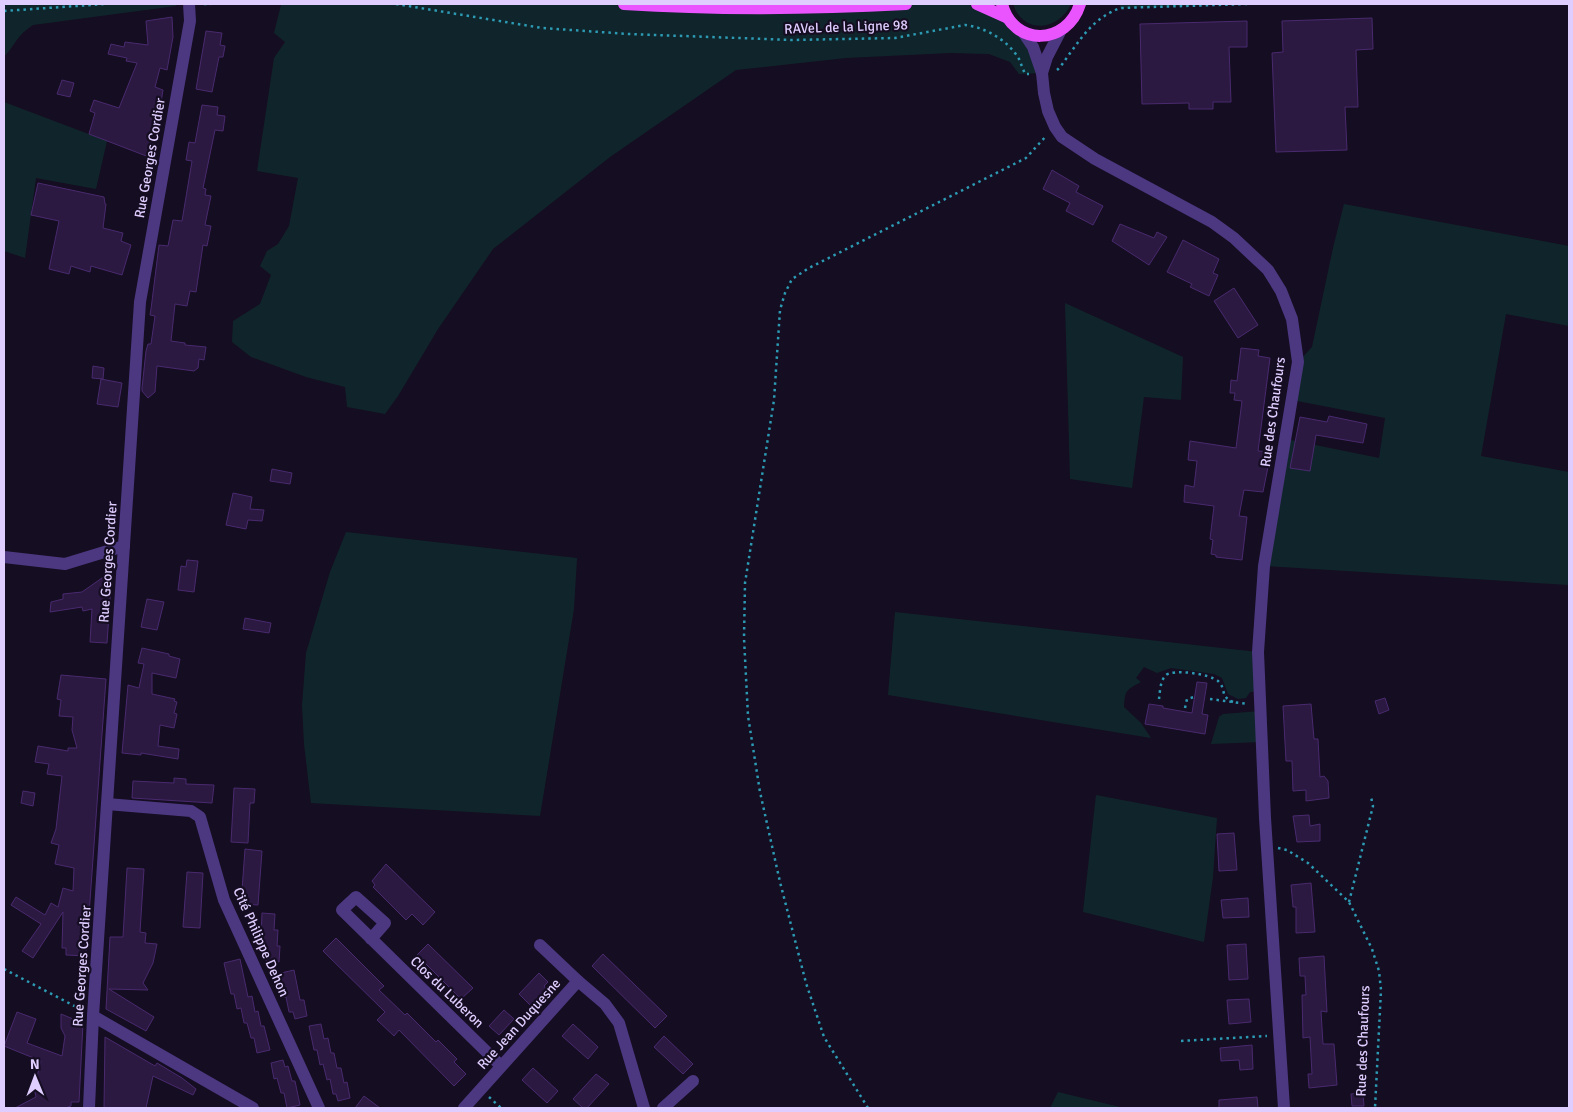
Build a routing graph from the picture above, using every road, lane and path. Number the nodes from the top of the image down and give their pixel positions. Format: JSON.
{"nodes":[{"id":1,"x":105,"y":4,"type":"edge"},
{"id":2,"x":189,"y":4,"type":"edge"},
{"id":3,"x":199,"y":4,"type":"edge"},
{"id":4,"x":204,"y":4,"type":"edge"},
{"id":5,"x":212,"y":4,"type":"edge"},
{"id":6,"x":396,"y":4,"type":"edge"},
{"id":7,"x":624,"y":4,"type":"edge"},
{"id":8,"x":906,"y":4,"type":"edge"},
{"id":9,"x":977,"y":4,"type":"edge"},
{"id":10,"x":1002,"y":4,"type":"edge"},
{"id":11,"x":1090,"y":4,"type":"edge"},
{"id":12,"x":1120,"y":4,"type":"edge"},
{"id":13,"x":1248,"y":4,"type":"edge"},
{"id":14,"x":1120,"y":8,"type":"junction"},
{"id":15,"x":1078,"y":9,"type":"edge"},
{"id":16,"x":4,"y":11,"type":"edge"},
{"id":17,"x":1006,"y":17,"type":"junction"},
{"id":18,"x":190,"y":21,"type":"junction"},
{"id":19,"x":1061,"y":30,"type":"junction"},
{"id":20,"x":1022,"y":32,"type":"junction"},
{"id":21,"x":1042,"y":73,"type":"junction"},
{"id":22,"x":1055,"y":126,"type":"junction"},
{"id":23,"x":124,"y":546,"type":"junction"},
{"id":24,"x":4,"y":557,"type":"edge"},
{"id":25,"x":1194,"y":697,"type":"dead end"},
{"id":26,"x":1159,"y":699,"type":"dead end"},
{"id":27,"x":1210,"y":699,"type":"dead end"},
{"id":28,"x":1234,"y":702,"type":"junction"},
{"id":29,"x":1260,"y":705,"type":"junction"},
{"id":30,"x":1185,"y":708,"type":"dead end"},
{"id":31,"x":1371,"y":797,"type":"dead end"},
{"id":32,"x":107,"y":804,"type":"junction"},
{"id":33,"x":1267,"y":846,"type":"junction"},
{"id":34,"x":1349,"y":902,"type":"junction"},
{"id":35,"x":371,"y":938,"type":"dead end"},
{"id":36,"x":540,"y":945,"type":"dead end"},
{"id":37,"x":4,"y":969,"type":"edge"},
{"id":38,"x":578,"y":981,"type":"junction"},
{"id":39,"x":93,"y":1016,"type":"junction"},
{"id":40,"x":1279,"y":1036,"type":"junction"},
{"id":41,"x":1181,"y":1042,"type":"dead end"},
{"id":42,"x":501,"y":1066,"type":"junction"},
{"id":43,"x":693,"y":1081,"type":"dead end"},
{"id":44,"x":89,"y":1108,"type":"edge"},
{"id":45,"x":253,"y":1108,"type":"edge"},
{"id":46,"x":319,"y":1108,"type":"edge"},
{"id":47,"x":464,"y":1108,"type":"edge"},
{"id":48,"x":644,"y":1108,"type":"edge"},
{"id":49,"x":663,"y":1108,"type":"edge"},
{"id":50,"x":868,"y":1108,"type":"edge"},
{"id":51,"x":1284,"y":1108,"type":"edge"},
{"id":52,"x":1375,"y":1108,"type":"edge"}],
"edges":[{"from":1,"to":16,"type":"path"},
{"from":2,"to":18,"type":"street","name":"Rue Georges Cordier"},
{"from":3,"to":18,"type":"street","name":"Rue Georges Cordier"},
{"from":4,"to":5,"type":"path"},
{"from":6,"to":21,"type":"path","name":"RAVeL de la Ligne 98"},
{"from":7,"to":8,"type":"main road"},
{"from":9,"to":17,"type":"main road"},
{"from":10,"to":17,"type":"main road"},
{"from":11,"to":15,"type":"main road"},
{"from":12,"to":14,"type":"path"},
{"from":13,"to":14,"type":"path"},
{"from":14,"to":21,"type":"path"},
{"from":15,"to":19,"type":"main road"},
{"from":17,"to":20,"type":"main road"},
{"from":18,"to":23,"type":"street","name":"Rue Georges Cordier"},
{"from":19,"to":20,"type":"main road"},
{"from":19,"to":21,"type":"street","name":"Rue des Chaufours"},
{"from":20,"to":21,"type":"street","name":"Rue des Chaufours"},
{"from":21,"to":22,"type":"street","name":"Rue des Chaufours"},
{"from":22,"to":29,"type":"street","name":"Rue des Chaufours"},
{"from":22,"to":50,"type":"path"},
{"from":23,"to":24,"type":"street"},
{"from":23,"to":32,"type":"street","name":"Rue Georges Cordier"},
{"from":25,"to":30,"type":"path"},
{"from":26,"to":28,"type":"path"},
{"from":27,"to":28,"type":"path"},
{"from":28,"to":29,"type":"path"},
{"from":29,"to":33,"type":"street","name":"Rue des Chaufours"},
{"from":31,"to":34,"type":"path"},
{"from":32,"to":39,"type":"street","name":"Rue Georges Cordier"},
{"from":32,"to":46,"type":"street","name":"Cité Philippe Dehon"},
{"from":33,"to":34,"type":"path","name":"Rue des Chaufours"},
{"from":33,"to":40,"type":"street","name":"Rue des Chaufours"},
{"from":34,"to":52,"type":"path","name":"Rue des Chaufours"},
{"from":35,"to":42,"type":"street","name":"Clos du Luberon"},
{"from":36,"to":38,"type":"street"},
{"from":37,"to":39,"type":"path"},
{"from":38,"to":42,"type":"street","name":"Rue Jean Duquesne"},
{"from":38,"to":48,"type":"street","name":"Rue Jean Duquesne"},
{"from":39,"to":44,"type":"street","name":"Rue Georges Cordier"},
{"from":39,"to":45,"type":"street"},
{"from":40,"to":41,"type":"path"},
{"from":40,"to":51,"type":"street","name":"Rue des Chaufours"},
{"from":42,"to":47,"type":"street","name":"Rue Jean Duquesne"},
{"from":43,"to":49,"type":"street"}]}
